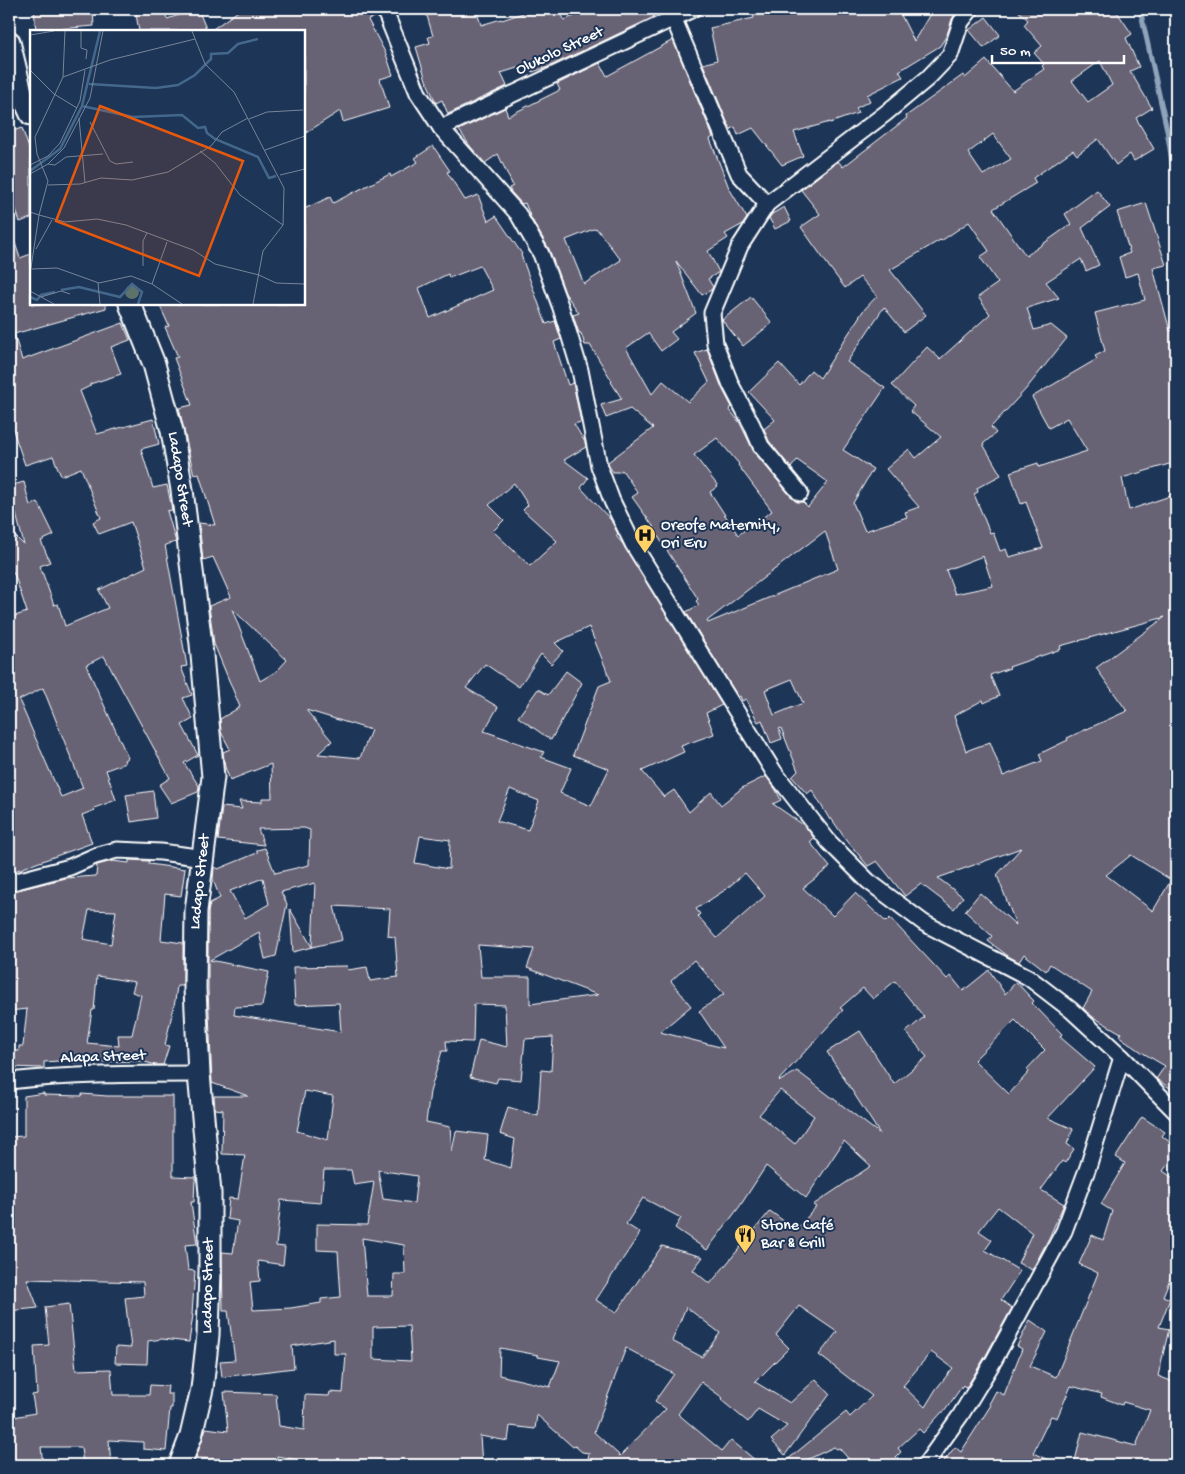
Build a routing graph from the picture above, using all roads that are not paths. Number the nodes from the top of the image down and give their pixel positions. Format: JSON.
{"nodes":[{"id":1,"x":384,"y":9,"type":"edge"},
{"id":2,"x":693,"y":9,"type":"edge"},
{"id":3,"x":971,"y":9,"type":"edge"},
{"id":4,"x":671,"y":13,"type":"edge"},
{"id":5,"x":9,"y":42,"type":"edge"},
{"id":6,"x":30,"y":112,"type":"edge"},
{"id":7,"x":441,"y":128,"type":"junction"},
{"id":8,"x":767,"y":204,"type":"junction"},
{"id":9,"x":130,"y":305,"type":"edge"},
{"id":10,"x":800,"y":494,"type":"dead end"},
{"id":11,"x":204,"y":858,"type":"junction"},
{"id":12,"x":9,"y":883,"type":"edge"},
{"id":13,"x":1122,"y":1057,"type":"junction"},
{"id":14,"x":199,"y":1074,"type":"junction"},
{"id":15,"x":9,"y":1081,"type":"edge"},
{"id":16,"x":1176,"y":1112,"type":"edge"},
{"id":17,"x":180,"y":1465,"type":"edge"},
{"id":18,"x":925,"y":1465,"type":"edge"}],
"edges":[{"from":1,"to":7,"type":"street"},
{"from":2,"to":4,"type":"street","name":"Olukolo Street"},
{"from":3,"to":8,"type":"street"},
{"from":4,"to":7,"type":"street","name":"Olukolo Street"},
{"from":4,"to":8,"type":"street"},
{"from":5,"to":6,"type":"main road"},
{"from":7,"to":13,"type":"street"},
{"from":8,"to":10,"type":"street"},
{"from":9,"to":11,"type":"main road","name":"Ladapo Street"},
{"from":11,"to":12,"type":"street"},
{"from":11,"to":14,"type":"main road","name":"Ladapo Street"},
{"from":13,"to":16,"type":"street"},
{"from":13,"to":18,"type":"street"},
{"from":14,"to":15,"type":"street","name":"Alapa Street"},
{"from":14,"to":17,"type":"main road","name":"Ladapo Street"}]}
